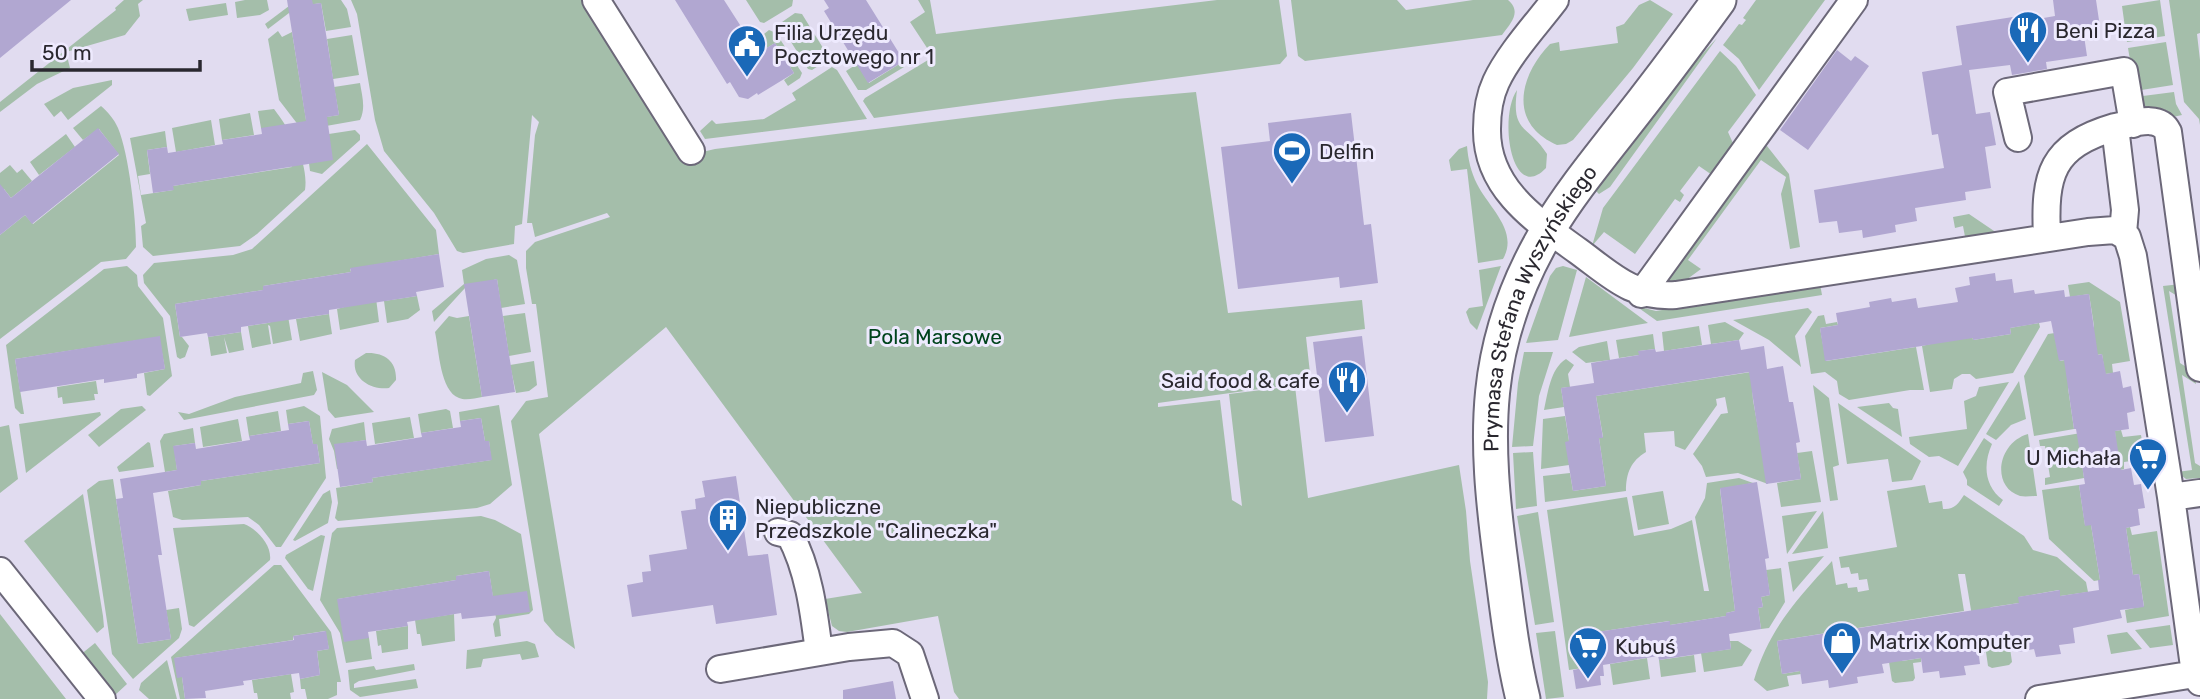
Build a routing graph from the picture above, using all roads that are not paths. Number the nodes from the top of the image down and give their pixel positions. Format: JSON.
{"nodes":[{"id":1,"x":596,"y":0,"type":"edge"},
{"id":2,"x":1555,"y":0,"type":"edge"},
{"id":3,"x":1720,"y":0,"type":"edge"},
{"id":4,"x":1854,"y":0,"type":"edge"},
{"id":5,"x":2124,"y":125,"type":"junction"},
{"id":6,"x":2018,"y":138,"type":"dead end"},
{"id":7,"x":691,"y":151,"type":"dead end"},
{"id":8,"x":1548,"y":230,"type":"junction"},
{"id":9,"x":2123,"y":233,"type":"junction"},
{"id":10,"x":2047,"y":237,"type":"junction"},
{"id":11,"x":1642,"y":294,"type":"junction"},
{"id":12,"x":2200,"y":368,"type":"edge"},
{"id":13,"x":2200,"y":493,"type":"edge"},
{"id":14,"x":2171,"y":497,"type":"junction"},
{"id":15,"x":778,"y":532,"type":"dead end"},
{"id":16,"x":0,"y":571,"type":"edge"},
{"id":17,"x":2194,"y":618,"type":"edge"},
{"id":18,"x":819,"y":652,"type":"junction"},
{"id":19,"x":1514,"y":658,"type":"junction"},
{"id":20,"x":720,"y":669,"type":"dead end"},
{"id":21,"x":2197,"y":678,"type":"edge"},
{"id":22,"x":102,"y":699,"type":"edge"},
{"id":23,"x":925,"y":699,"type":"edge"},
{"id":24,"x":1507,"y":699,"type":"edge"},
{"id":25,"x":1523,"y":699,"type":"edge"},
{"id":26,"x":2039,"y":699,"type":"edge"}],
"edges":[{"from":1,"to":7,"type":"street"},
{"from":2,"to":8,"type":"street"},
{"from":3,"to":8,"type":"street","name":"Prymasa Stefana Wyszyńskiego"},
{"from":4,"to":11,"type":"street"},
{"from":5,"to":6,"type":"street"},
{"from":5,"to":9,"type":"street"},
{"from":5,"to":10,"type":"street"},
{"from":5,"to":12,"type":"street"},
{"from":8,"to":11,"type":"street"},
{"from":8,"to":19,"type":"street","name":"Prymasa Stefana Wyszyńskiego"},
{"from":9,"to":10,"type":"street"},
{"from":9,"to":14,"type":"street"},
{"from":10,"to":11,"type":"street"},
{"from":13,"to":14,"type":"street"},
{"from":14,"to":17,"type":"street"},
{"from":15,"to":18,"type":"street"},
{"from":16,"to":22,"type":"street"},
{"from":17,"to":21,"type":"street"},
{"from":18,"to":20,"type":"street"},
{"from":18,"to":23,"type":"street"},
{"from":19,"to":24,"type":"street","name":"Prymasa Stefana Wyszyńskiego"},
{"from":19,"to":25,"type":"street","name":"Prymasa Stefana Wyszyńskiego"},
{"from":21,"to":26,"type":"street"}]}
